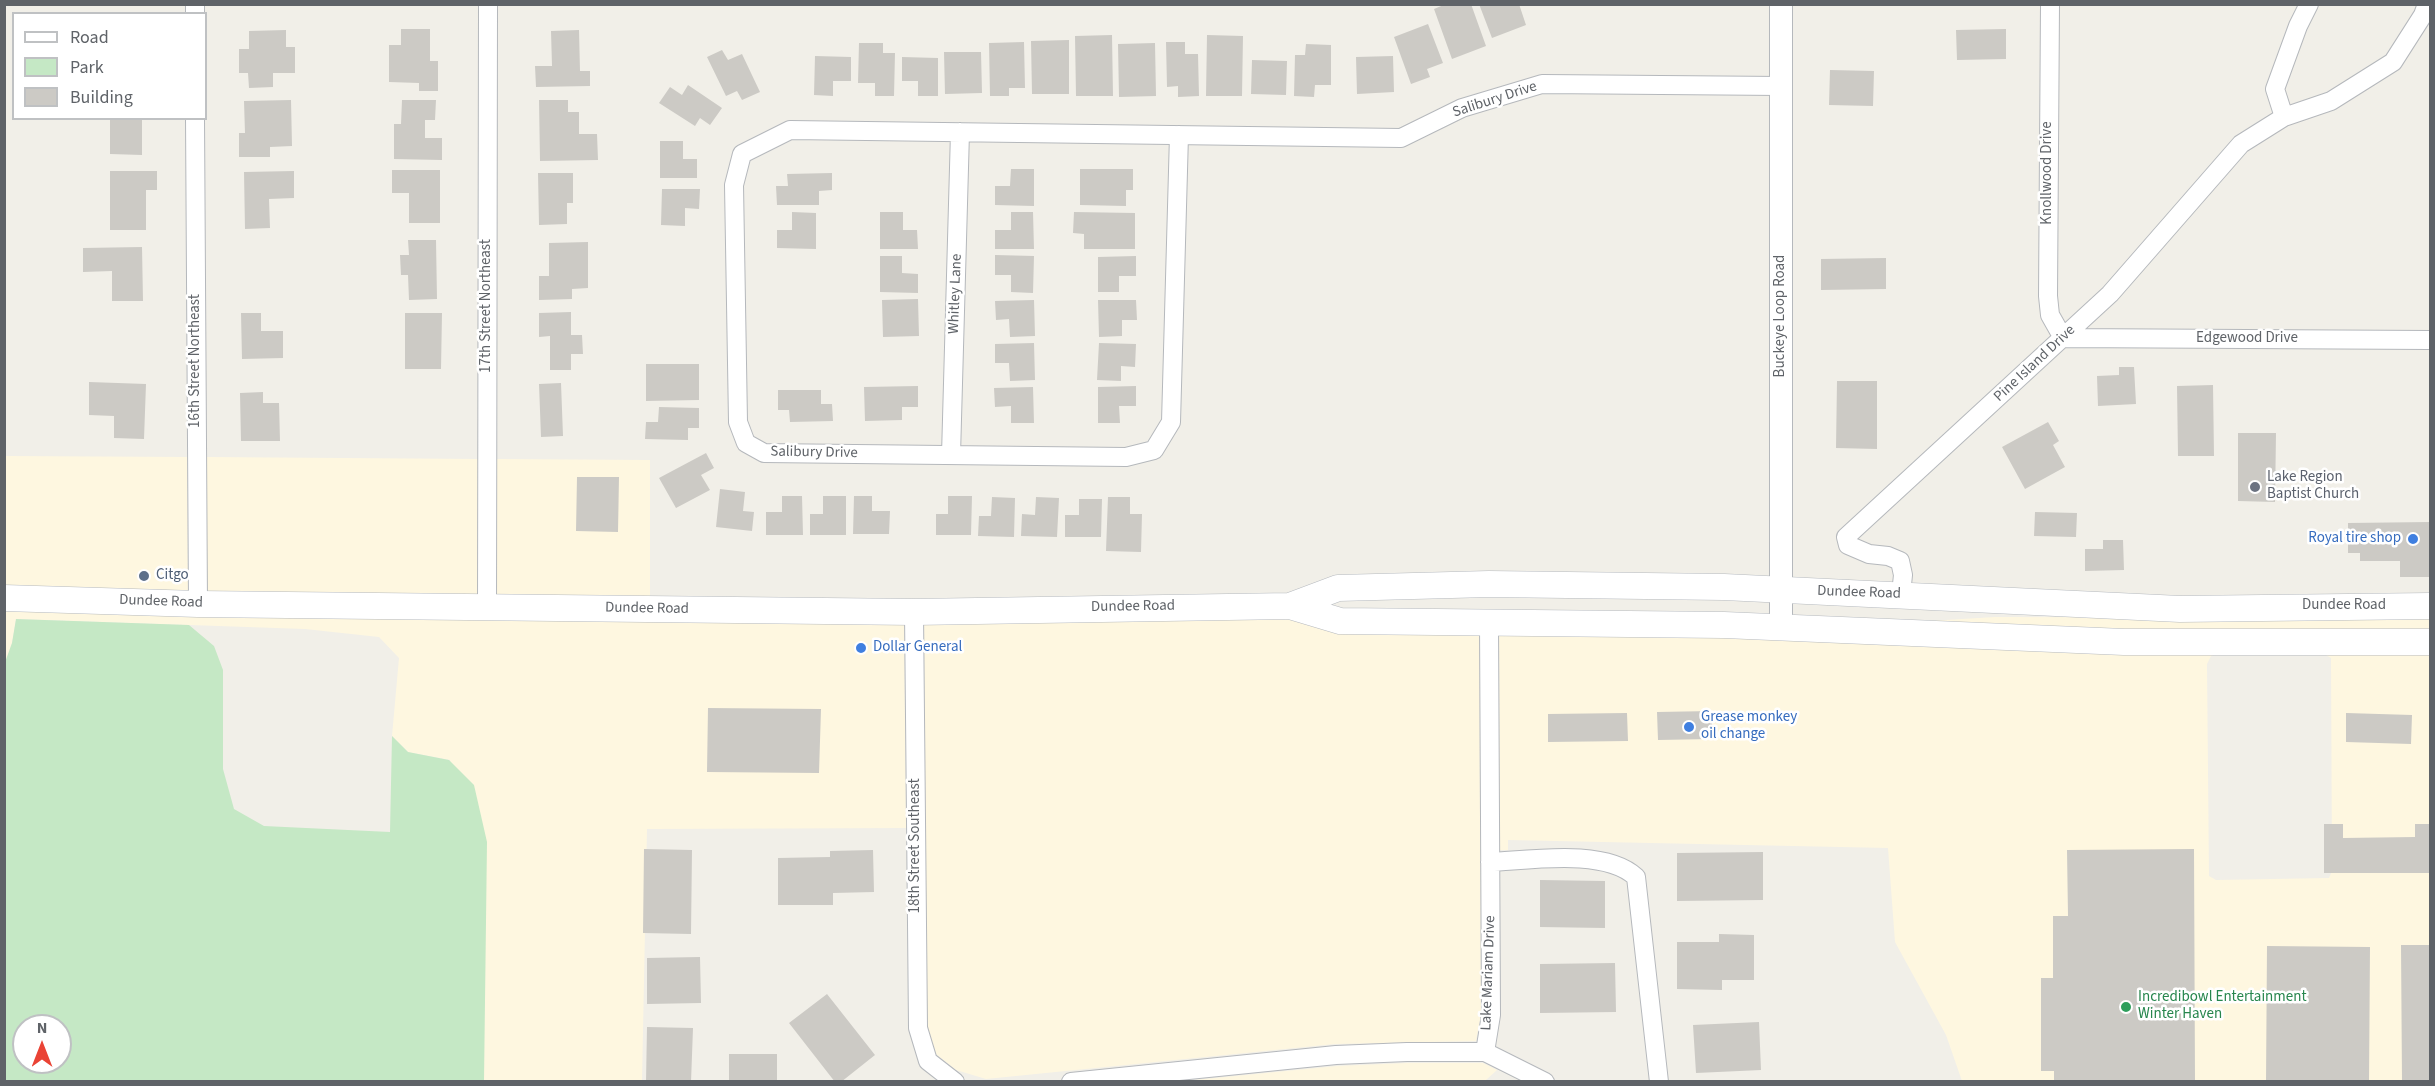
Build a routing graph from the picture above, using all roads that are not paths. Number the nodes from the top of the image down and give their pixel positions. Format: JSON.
{"nodes":[{"id":1,"x":488,"y":4,"type":"edge"},
{"id":2,"x":1781,"y":4,"type":"edge"},
{"id":3,"x":2050,"y":4,"type":"edge"},
{"id":4,"x":2310,"y":4,"type":"edge"},
{"id":5,"x":2427,"y":4,"type":"edge"},
{"id":6,"x":1781,"y":86,"type":"junction"},
{"id":7,"x":2284,"y":117,"type":"junction"},
{"id":8,"x":195,"y":120,"type":"edge"},
{"id":9,"x":960,"y":132,"type":"junction"},
{"id":10,"x":1179,"y":135,"type":"junction"},
{"id":11,"x":2063,"y":338,"type":"junction"},
{"id":12,"x":2430,"y":340,"type":"edge"},
{"id":13,"x":951,"y":455,"type":"junction"},
{"id":14,"x":1781,"y":590,"type":"junction"},
{"id":15,"x":1901,"y":594,"type":"junction"},
{"id":16,"x":4,"y":598,"type":"edge"},
{"id":17,"x":198,"y":604,"type":"junction"},
{"id":18,"x":1290,"y":606,"type":"junction"},
{"id":19,"x":2430,"y":606,"type":"edge"},
{"id":20,"x":487,"y":608,"type":"junction"},
{"id":21,"x":914,"y":612,"type":"junction"},
{"id":22,"x":1489,"y":622,"type":"junction"},
{"id":23,"x":1781,"y":627,"type":"junction"},
{"id":24,"x":2430,"y":642,"type":"edge"},
{"id":25,"x":1490,"y":862,"type":"junction"},
{"id":26,"x":1485,"y":1052,"type":"junction"},
{"id":27,"x":948,"y":1077,"type":"edge"},
{"id":28,"x":1071,"y":1082,"type":"edge"},
{"id":29,"x":1545,"y":1082,"type":"edge"},
{"id":30,"x":1659,"y":1082,"type":"edge"}],
"edges":[{"from":1,"to":20,"type":"street","name":"17th Street Northeast"},
{"from":2,"to":6,"type":"street","name":"Buckeye Loop Road"},
{"from":3,"to":11,"type":"street","name":"Knollwood Drive"},
{"from":4,"to":7,"type":"street"},
{"from":5,"to":7,"type":"street","name":"Pine Island Drive"},
{"from":6,"to":10,"type":"street","name":"Salibury Drive"},
{"from":6,"to":14,"type":"street","name":"Buckeye Loop Road"},
{"from":7,"to":11,"type":"street","name":"Pine Island Drive"},
{"from":8,"to":17,"type":"street","name":"16th Street Northeast"},
{"from":9,"to":10,"type":"street","name":"Salibury Drive"},
{"from":9,"to":13,"type":"street","name":"Whitley Lane"},
{"from":9,"to":13,"type":"street","name":"Salibury Drive"},
{"from":10,"to":13,"type":"street","name":"Salibury Drive"},
{"from":11,"to":12,"type":"street","name":"Edgewood Drive"},
{"from":11,"to":15,"type":"street","name":"Pine Island Drive"},
{"from":14,"to":15,"type":"main road","name":"Dundee Road"},
{"from":14,"to":18,"type":"main road","name":"Dundee Road"},
{"from":14,"to":23,"type":"street","name":"Buckeye Loop Road"},
{"from":15,"to":19,"type":"main road","name":"Dundee Road"},
{"from":16,"to":17,"type":"main road","name":"Dundee Road"},
{"from":17,"to":20,"type":"main road","name":"Dundee Road"},
{"from":18,"to":21,"type":"main road","name":"Dundee Road"},
{"from":18,"to":22,"type":"main road","name":"Dundee Road"},
{"from":20,"to":21,"type":"main road","name":"Dundee Road"},
{"from":21,"to":27,"type":"street","name":"18th Street Southeast"},
{"from":22,"to":23,"type":"main road","name":"Dundee Road"},
{"from":22,"to":25,"type":"street","name":"Lake Mariam Drive"},
{"from":23,"to":24,"type":"main road","name":"Dundee Road"},
{"from":25,"to":26,"type":"street","name":"Lake Mariam Drive"},
{"from":25,"to":30,"type":"street"},
{"from":26,"to":28,"type":"street","name":"Lake Mariam Drive"},
{"from":26,"to":29,"type":"street"}]}
